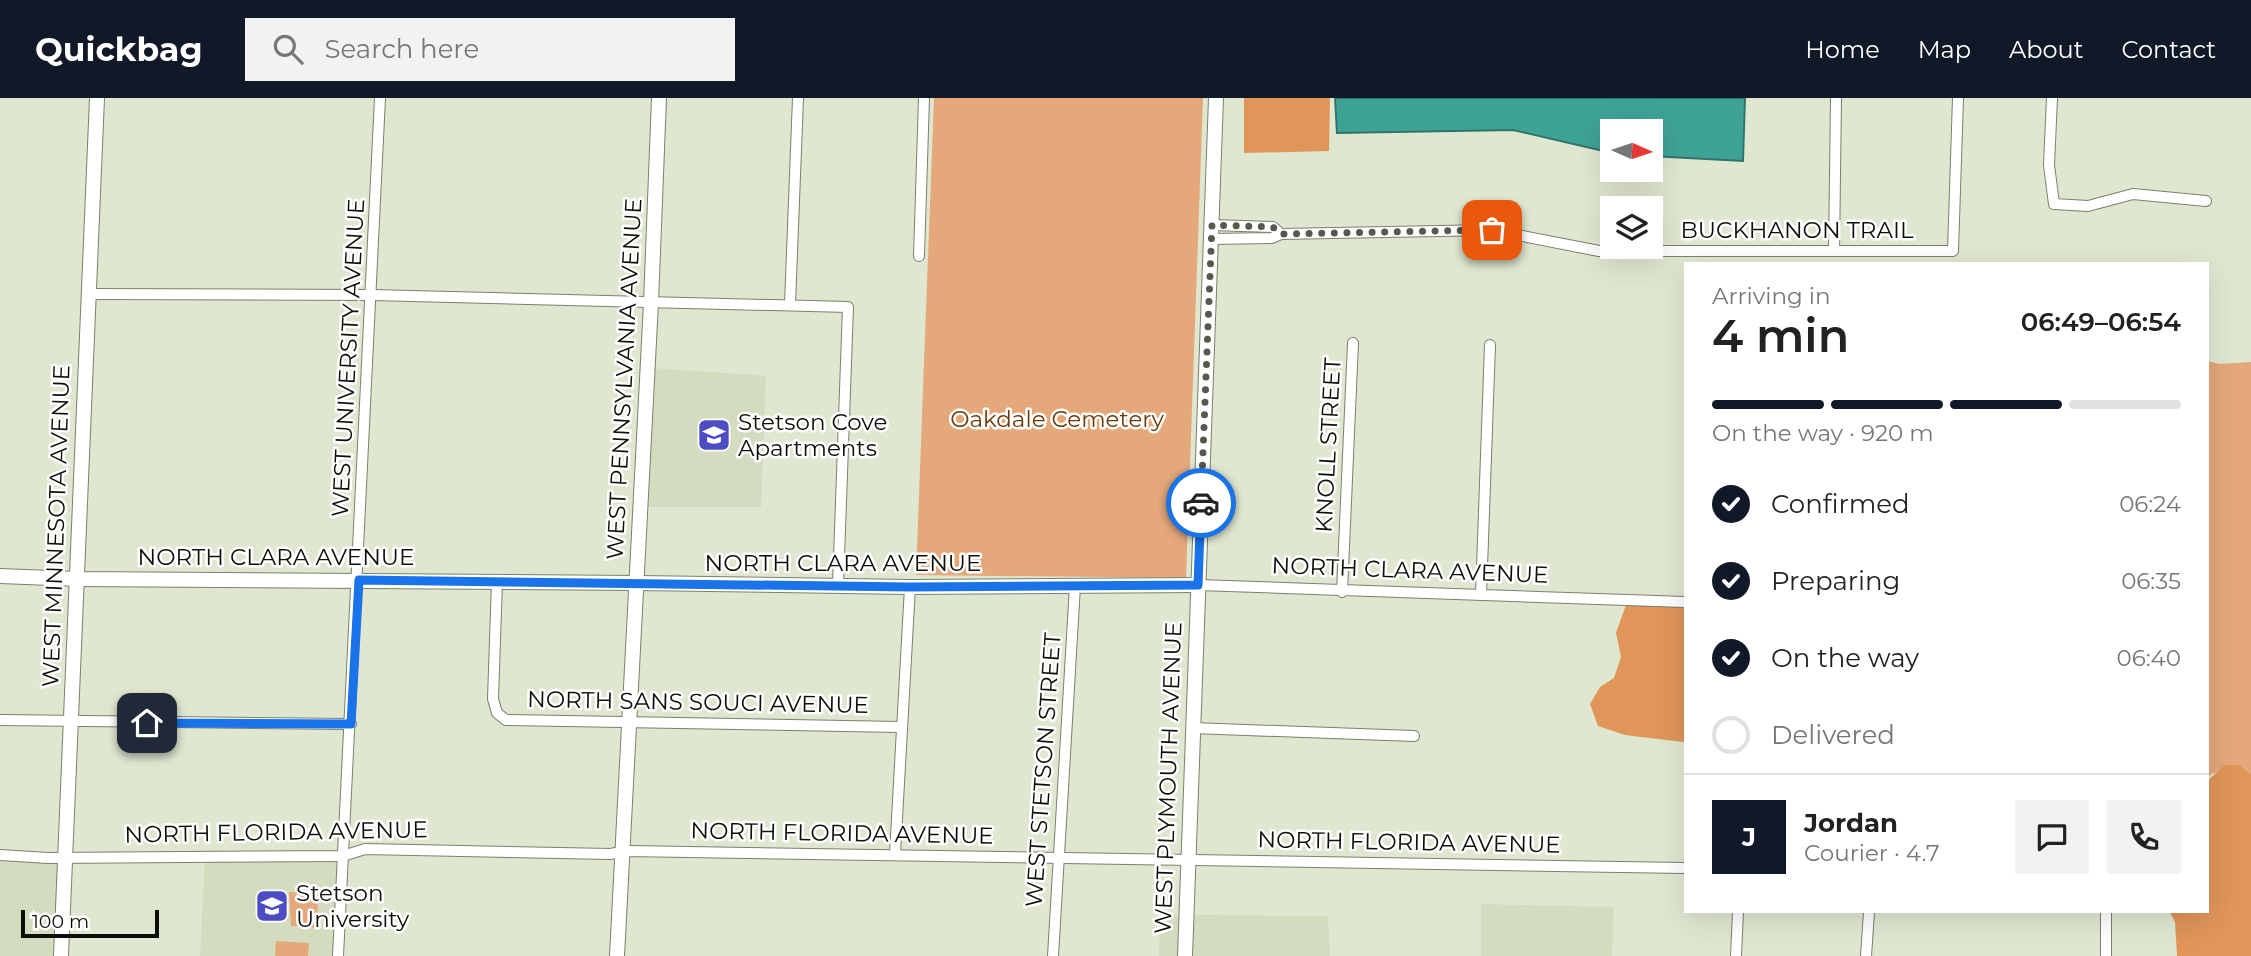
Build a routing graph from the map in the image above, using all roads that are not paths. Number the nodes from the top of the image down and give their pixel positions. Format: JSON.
{"nodes":[{"id":1,"x":97,"y":98,"type":"edge"},
{"id":2,"x":380,"y":98,"type":"edge"},
{"id":3,"x":659,"y":98,"type":"edge"},
{"id":4,"x":798,"y":98,"type":"edge"},
{"id":5,"x":924,"y":98,"type":"edge"},
{"id":6,"x":1216,"y":98,"type":"edge"},
{"id":7,"x":1836,"y":98,"type":"edge"},
{"id":8,"x":1958,"y":98,"type":"edge"},
{"id":9,"x":2052,"y":98,"type":"edge"},
{"id":10,"x":2206,"y":201,"type":"dead end"},
{"id":11,"x":1211,"y":232,"type":"junction"},
{"id":12,"x":1834,"y":251,"type":"junction"},
{"id":13,"x":919,"y":256,"type":"dead end"},
{"id":14,"x":88,"y":294,"type":"junction"},
{"id":15,"x":372,"y":295,"type":"junction"},
{"id":16,"x":651,"y":303,"type":"junction"},
{"id":17,"x":790,"y":304,"type":"junction"},
{"id":18,"x":1353,"y":343,"type":"dead end"},
{"id":19,"x":1490,"y":345,"type":"dead end"},
{"id":20,"x":0,"y":576,"type":"edge"},
{"id":21,"x":77,"y":579,"type":"junction"},
{"id":22,"x":359,"y":580,"type":"junction"},
{"id":23,"x":497,"y":582,"type":"junction"},
{"id":24,"x":636,"y":583,"type":"junction"},
{"id":25,"x":838,"y":585,"type":"junction"},
{"id":26,"x":1198,"y":585,"type":"junction"},
{"id":27,"x":1075,"y":586,"type":"junction"},
{"id":28,"x":910,"y":587,"type":"junction"},
{"id":29,"x":1342,"y":592,"type":"junction"},
{"id":30,"x":1481,"y":595,"type":"junction"},
{"id":31,"x":1684,"y":602,"type":"edge"},
{"id":32,"x":0,"y":720,"type":"edge"},
{"id":33,"x":71,"y":722,"type":"junction"},
{"id":34,"x":629,"y":722,"type":"junction"},
{"id":35,"x":351,"y":724,"type":"junction"},
{"id":36,"x":900,"y":727,"type":"junction"},
{"id":37,"x":1192,"y":728,"type":"junction"},
{"id":38,"x":1414,"y":736,"type":"dead end"},
{"id":39,"x":623,"y":853,"type":"junction"},
{"id":40,"x":895,"y":854,"type":"junction"},
{"id":41,"x":0,"y":855,"type":"edge"},
{"id":42,"x":65,"y":856,"type":"junction"},
{"id":43,"x":343,"y":856,"type":"junction"},
{"id":44,"x":1058,"y":858,"type":"junction"},
{"id":45,"x":1188,"y":858,"type":"junction"},
{"id":46,"x":1684,"y":868,"type":"edge"},
{"id":47,"x":1738,"y":913,"type":"edge"},
{"id":48,"x":1869,"y":913,"type":"edge"},
{"id":49,"x":2106,"y":913,"type":"edge"},
{"id":50,"x":61,"y":956,"type":"edge"},
{"id":51,"x":338,"y":956,"type":"edge"},
{"id":52,"x":617,"y":956,"type":"edge"},
{"id":53,"x":1053,"y":956,"type":"edge"},
{"id":54,"x":1185,"y":956,"type":"edge"},
{"id":55,"x":1736,"y":956,"type":"edge"},
{"id":56,"x":1867,"y":956,"type":"edge"},
{"id":57,"x":2106,"y":956,"type":"edge"}],
"edges":[{"from":1,"to":14,"type":"street","name":"WEST MINNESOTA AVENUE"},
{"from":2,"to":15,"type":"street","name":"WEST UNIVERSITY AVENUE"},
{"from":3,"to":16,"type":"street","name":"WEST PENNSYLVANIA AVENUE"},
{"from":4,"to":17,"type":"street"},
{"from":5,"to":13,"type":"street"},
{"from":6,"to":11,"type":"street","name":"WEST PLYMOUTH AVENUE"},
{"from":7,"to":12,"type":"street"},
{"from":8,"to":12,"type":"street","name":"BUCKHANON TRAIL"},
{"from":9,"to":10,"type":"street"},
{"from":11,"to":12,"type":"street","name":"BUCKHANON TRAIL"},
{"from":11,"to":26,"type":"street","name":"WEST PLYMOUTH AVENUE"},
{"from":14,"to":15,"type":"street"},
{"from":14,"to":21,"type":"street","name":"WEST MINNESOTA AVENUE"},
{"from":15,"to":16,"type":"street"},
{"from":15,"to":22,"type":"street","name":"WEST UNIVERSITY AVENUE"},
{"from":16,"to":17,"type":"street"},
{"from":16,"to":24,"type":"street","name":"WEST PENNSYLVANIA AVENUE"},
{"from":17,"to":25,"type":"street"},
{"from":18,"to":29,"type":"street","name":"KNOLL STREET"},
{"from":19,"to":30,"type":"street"},
{"from":20,"to":21,"type":"street","name":"NORTH CLARA AVENUE"},
{"from":21,"to":22,"type":"street","name":"NORTH CLARA AVENUE"},
{"from":21,"to":33,"type":"street","name":"WEST MINNESOTA AVENUE"},
{"from":22,"to":23,"type":"street","name":"NORTH CLARA AVENUE"},
{"from":22,"to":35,"type":"street","name":"WEST UNIVERSITY AVENUE"},
{"from":23,"to":24,"type":"street","name":"NORTH CLARA AVENUE"},
{"from":23,"to":34,"type":"street","name":"NORTH SANS SOUCI AVENUE"},
{"from":24,"to":25,"type":"street","name":"NORTH CLARA AVENUE"},
{"from":24,"to":34,"type":"street","name":"WEST PENNSYLVANIA AVENUE"},
{"from":25,"to":28,"type":"street","name":"NORTH CLARA AVENUE"},
{"from":26,"to":27,"type":"street","name":"NORTH CLARA AVENUE"},
{"from":26,"to":29,"type":"street","name":"NORTH CLARA AVENUE"},
{"from":26,"to":37,"type":"street","name":"WEST PLYMOUTH AVENUE"},
{"from":27,"to":28,"type":"street","name":"NORTH CLARA AVENUE"},
{"from":27,"to":44,"type":"street","name":"WEST STETSON STREET"},
{"from":28,"to":36,"type":"street"},
{"from":29,"to":30,"type":"street","name":"NORTH CLARA AVENUE"},
{"from":30,"to":31,"type":"street","name":"NORTH CLARA AVENUE"},
{"from":32,"to":33,"type":"street"},
{"from":33,"to":35,"type":"street"},
{"from":33,"to":42,"type":"street","name":"WEST MINNESOTA AVENUE"},
{"from":34,"to":36,"type":"street","name":"NORTH SANS SOUCI AVENUE"},
{"from":34,"to":39,"type":"street","name":"WEST PENNSYLVANIA AVENUE"},
{"from":35,"to":43,"type":"street","name":"WEST UNIVERSITY AVENUE"},
{"from":36,"to":40,"type":"street"},
{"from":37,"to":38,"type":"street"},
{"from":37,"to":45,"type":"street","name":"WEST PLYMOUTH AVENUE"},
{"from":39,"to":40,"type":"street","name":"NORTH FLORIDA AVENUE"},
{"from":39,"to":43,"type":"street","name":"NORTH FLORIDA AVENUE"},
{"from":39,"to":52,"type":"street","name":"WEST PENNSYLVANIA AVENUE"},
{"from":40,"to":44,"type":"street","name":"NORTH FLORIDA AVENUE"},
{"from":41,"to":42,"type":"street","name":"NORTH FLORIDA AVENUE"},
{"from":42,"to":43,"type":"street","name":"NORTH FLORIDA AVENUE"},
{"from":42,"to":50,"type":"street","name":"WEST MINNESOTA AVENUE"},
{"from":43,"to":51,"type":"street","name":"WEST UNIVERSITY AVENUE"},
{"from":44,"to":45,"type":"street","name":"NORTH FLORIDA AVENUE"},
{"from":44,"to":53,"type":"street","name":"WEST STETSON STREET"},
{"from":45,"to":46,"type":"street","name":"NORTH FLORIDA AVENUE"},
{"from":45,"to":54,"type":"street","name":"WEST PLYMOUTH AVENUE"},
{"from":47,"to":55,"type":"street"},
{"from":48,"to":56,"type":"street"},
{"from":49,"to":57,"type":"street"}]}
